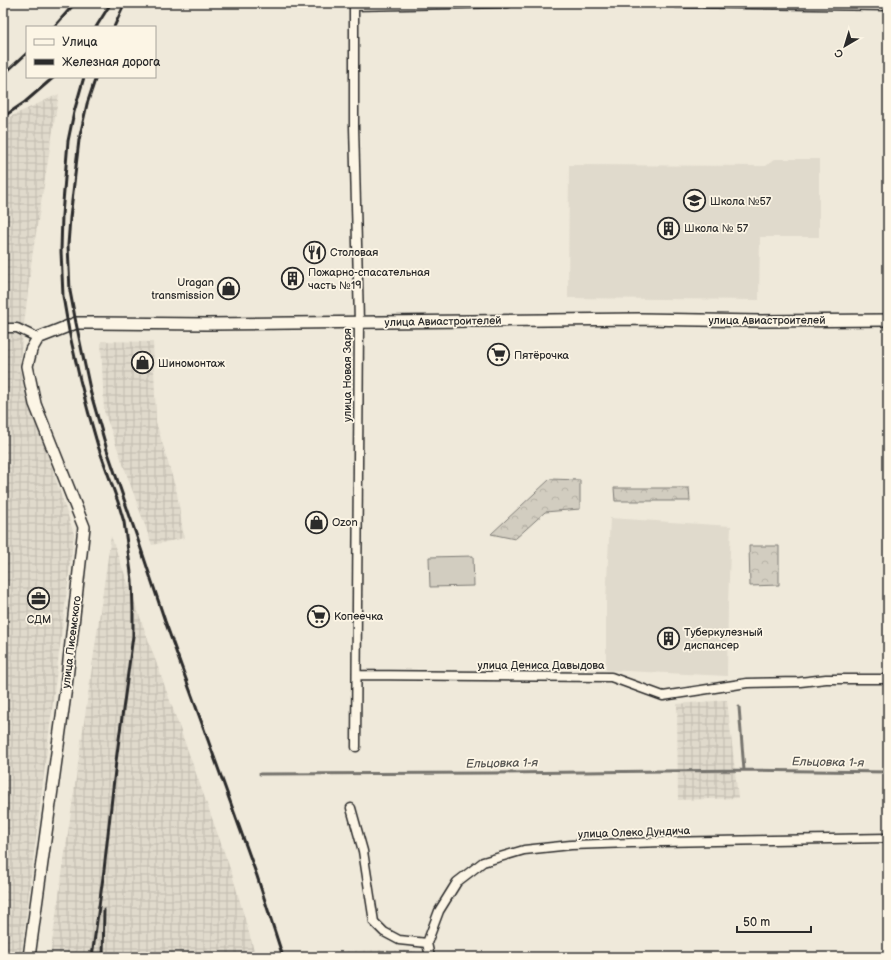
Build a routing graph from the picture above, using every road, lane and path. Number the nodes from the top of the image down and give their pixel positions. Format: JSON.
{"nodes":[{"id":1,"x":508,"y":3,"type":"edge"},
{"id":2,"x":676,"y":3,"type":"edge"},
{"id":3,"x":354,"y":4,"type":"edge"},
{"id":4,"x":888,"y":6,"type":"edge"},
{"id":5,"x":888,"y":320,"type":"edge"},
{"id":6,"x":359,"y":322,"type":"junction"},
{"id":7,"x":3,"y":328,"type":"edge"},
{"id":8,"x":38,"y":338,"type":"junction"},
{"id":9,"x":356,"y":675,"type":"junction"},
{"id":10,"x":888,"y":679,"type":"edge"},
{"id":11,"x":356,"y":747,"type":"dead end"},
{"id":12,"x":351,"y":808,"type":"dead end"},
{"id":13,"x":888,"y":838,"type":"edge"},
{"id":14,"x":428,"y":943,"type":"junction"},
{"id":15,"x":29,"y":957,"type":"edge"},
{"id":16,"x":430,"y":957,"type":"edge"}],
"edges":[{"from":1,"to":3,"type":"street"},
{"from":2,"to":4,"type":"street"},
{"from":3,"to":6,"type":"street","name":"улица Новая Заря"},
{"from":5,"to":6,"type":"street","name":"улица Авиастроителей"},
{"from":6,"to":8,"type":"street","name":"улица Авиастроителей"},
{"from":6,"to":9,"type":"street","name":"улица Новая Заря"},
{"from":7,"to":8,"type":"street"},
{"from":8,"to":15,"type":"street","name":"улица Писемского"},
{"from":9,"to":10,"type":"street","name":"улица Дениса Давыдова"},
{"from":9,"to":11,"type":"street","name":"улица Новая Заря"},
{"from":12,"to":14,"type":"street"},
{"from":13,"to":14,"type":"street","name":"улица Олеко Дундича"},
{"from":14,"to":16,"type":"street"}]}
